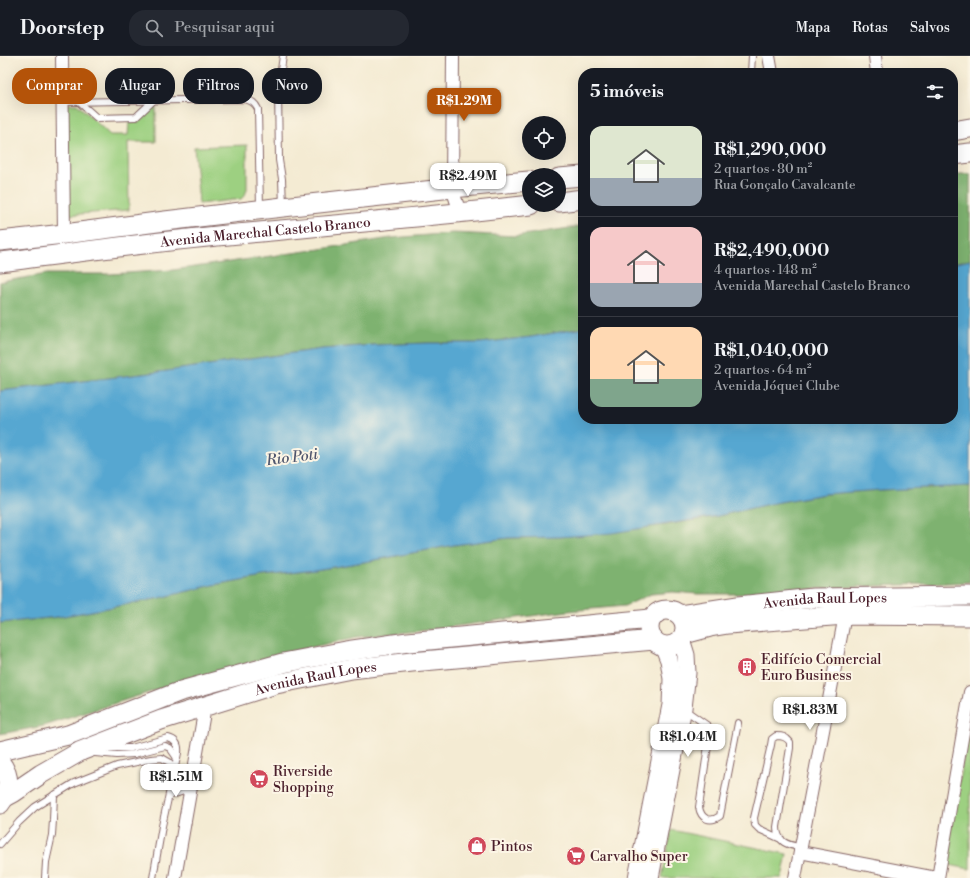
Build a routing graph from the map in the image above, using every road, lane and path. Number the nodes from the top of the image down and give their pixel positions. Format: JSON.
{"nodes":[{"id":1,"x":62,"y":56,"type":"edge"},
{"id":2,"x":283,"y":56,"type":"edge"},
{"id":3,"x":453,"y":56,"type":"edge"},
{"id":4,"x":752,"y":56,"type":"edge"},
{"id":5,"x":770,"y":56,"type":"edge"},
{"id":6,"x":875,"y":56,"type":"edge"},
{"id":7,"x":62,"y":68,"type":"edge"},
{"id":8,"x":751,"y":68,"type":"edge"},
{"id":9,"x":771,"y":68,"type":"edge"},
{"id":10,"x":876,"y":68,"type":"edge"},
{"id":11,"x":175,"y":101,"type":"edge"},
{"id":12,"x":63,"y":104,"type":"edge"},
{"id":13,"x":80,"y":104,"type":"edge"},
{"id":14,"x":150,"y":104,"type":"edge"},
{"id":15,"x":970,"y":128,"type":"edge"},
{"id":16,"x":958,"y":130,"type":"edge"},
{"id":17,"x":970,"y":152,"type":"edge"},
{"id":18,"x":958,"y":154,"type":"edge"},
{"id":19,"x":578,"y":176,"type":"edge"},
{"id":20,"x":566,"y":177,"type":"edge"},
{"id":21,"x":522,"y":182,"type":"edge"},
{"id":22,"x":452,"y":188,"type":"junction"},
{"id":23,"x":578,"y":200,"type":"edge"},
{"id":24,"x":566,"y":201,"type":"edge"},
{"id":25,"x":522,"y":206,"type":"edge"},
{"id":26,"x":283,"y":207,"type":"junction"},
{"id":27,"x":260,"y":210,"type":"junction"},
{"id":28,"x":460,"y":213,"type":"junction"},
{"id":29,"x":165,"y":221,"type":"junction"},
{"id":30,"x":142,"y":224,"type":"junction"},
{"id":31,"x":64,"y":234,"type":"junction"},
{"id":32,"x":0,"y":241,"type":"edge"},
{"id":33,"x":167,"y":242,"type":"junction"},
{"id":34,"x":145,"y":244,"type":"junction"},
{"id":35,"x":0,"y":262,"type":"edge"},
{"id":36,"x":970,"y":596,"type":"edge"},
{"id":37,"x":680,"y":615,"type":"junction"},
{"id":38,"x":845,"y":615,"type":"junction"},
{"id":39,"x":970,"y":616,"type":"edge"},
{"id":40,"x":651,"y":619,"type":"junction"},
{"id":41,"x":683,"y":636,"type":"junction"},
{"id":42,"x":658,"y":643,"type":"junction"},
{"id":43,"x":970,"y":692,"type":"edge"},
{"id":44,"x":205,"y":707,"type":"junction"},
{"id":45,"x":683,"y":708,"type":"junction"},
{"id":46,"x":738,"y":723,"type":"dead end"},
{"id":47,"x":87,"y":749,"type":"junction"},
{"id":48,"x":0,"y":751,"type":"edge"},
{"id":49,"x":177,"y":758,"type":"junction"},
{"id":50,"x":0,"y":762,"type":"edge"},
{"id":51,"x":175,"y":768,"type":"junction"},
{"id":52,"x":190,"y":789,"type":"junction"},
{"id":53,"x":54,"y":795,"type":"junction"},
{"id":54,"x":169,"y":796,"type":"junction"},
{"id":55,"x":2,"y":800,"type":"edge"},
{"id":56,"x":781,"y":839,"type":"junction"},
{"id":57,"x":0,"y":844,"type":"edge"},
{"id":58,"x":800,"y":850,"type":"junction"},
{"id":59,"x":45,"y":878,"type":"edge"},
{"id":60,"x":153,"y":878,"type":"edge"},
{"id":61,"x":175,"y":878,"type":"edge"},
{"id":62,"x":637,"y":878,"type":"edge"},
{"id":63,"x":650,"y":878,"type":"edge"},
{"id":64,"x":795,"y":878,"type":"edge"},
{"id":65,"x":937,"y":878,"type":"edge"}],
"edges":[{"from":1,"to":7,"type":"street"},
{"from":2,"to":26,"type":"lane"},
{"from":3,"to":22,"type":"street"},
{"from":4,"to":8,"type":"lane"},
{"from":5,"to":9,"type":"street"},
{"from":6,"to":10,"type":"street"},
{"from":11,"to":27,"type":"lane"},
{"from":12,"to":31,"type":"street"},
{"from":13,"to":14,"type":"lane"},
{"from":15,"to":16,"type":"main road"},
{"from":17,"to":18,"type":"main road"},
{"from":19,"to":20,"type":"main road"},
{"from":21,"to":22,"type":"main road","name":"Avenida Marechal Castelo Branco"},
{"from":22,"to":26,"type":"main road","name":"Avenida Marechal Castelo Branco"},
{"from":22,"to":28,"type":"street"},
{"from":23,"to":24,"type":"main road"},
{"from":25,"to":28,"type":"main road","name":"Avenida Marechal Castelo Branco"},
{"from":26,"to":27,"type":"main road","name":"Avenida Marechal Castelo Branco"},
{"from":27,"to":29,"type":"main road","name":"Avenida Marechal Castelo Branco"},
{"from":28,"to":33,"type":"main road","name":"Avenida Marechal Castelo Branco"},
{"from":29,"to":30,"type":"main road","name":"Avenida Marechal Castelo Branco"},
{"from":29,"to":33,"type":"main road"},
{"from":30,"to":31,"type":"main road","name":"Avenida Marechal Castelo Branco"},
{"from":30,"to":34,"type":"main road"},
{"from":31,"to":32,"type":"main road","name":"Avenida Marechal Castelo Branco"},
{"from":33,"to":34,"type":"main road","name":"Avenida Marechal Castelo Branco"},
{"from":34,"to":35,"type":"main road","name":"Avenida Marechal Castelo Branco"},
{"from":36,"to":37,"type":"main road","name":"Avenida Raul Lopes"},
{"from":37,"to":40,"type":"main road"},
{"from":37,"to":41,"type":"main road"},
{"from":38,"to":39,"type":"main road","name":"Avenida Raul Lopes"},
{"from":38,"to":41,"type":"main road","name":"Avenida Raul Lopes"},
{"from":38,"to":58,"type":"street"},
{"from":40,"to":42,"type":"main road"},
{"from":40,"to":48,"type":"main road","name":"Avenida Raul Lopes"},
{"from":41,"to":42,"type":"main road"},
{"from":41,"to":45,"type":"main road"},
{"from":42,"to":44,"type":"main road","name":"Avenida Raul Lopes"},
{"from":42,"to":62,"type":"main road"},
{"from":43,"to":65,"type":"street"},
{"from":44,"to":47,"type":"main road","name":"Avenida Raul Lopes"},
{"from":44,"to":52,"type":"street"},
{"from":45,"to":46,"type":"lane"},
{"from":45,"to":63,"type":"main road"},
{"from":47,"to":49,"type":"lane"},
{"from":47,"to":49,"type":"lane"},
{"from":47,"to":55,"type":"main road","name":"Avenida Raul Lopes"},
{"from":49,"to":51,"type":"lane"},
{"from":50,"to":55,"type":"main road"},
{"from":51,"to":53,"type":"lane"},
{"from":51,"to":54,"type":"lane"},
{"from":52,"to":54,"type":"lane"},
{"from":52,"to":61,"type":"street"},
{"from":53,"to":57,"type":"lane"},
{"from":53,"to":59,"type":"lane"},
{"from":54,"to":60,"type":"lane"},
{"from":56,"to":56,"type":"lane"},
{"from":56,"to":58,"type":"lane"},
{"from":58,"to":64,"type":"street"},
{"from":58,"to":65,"type":"street"}]}
